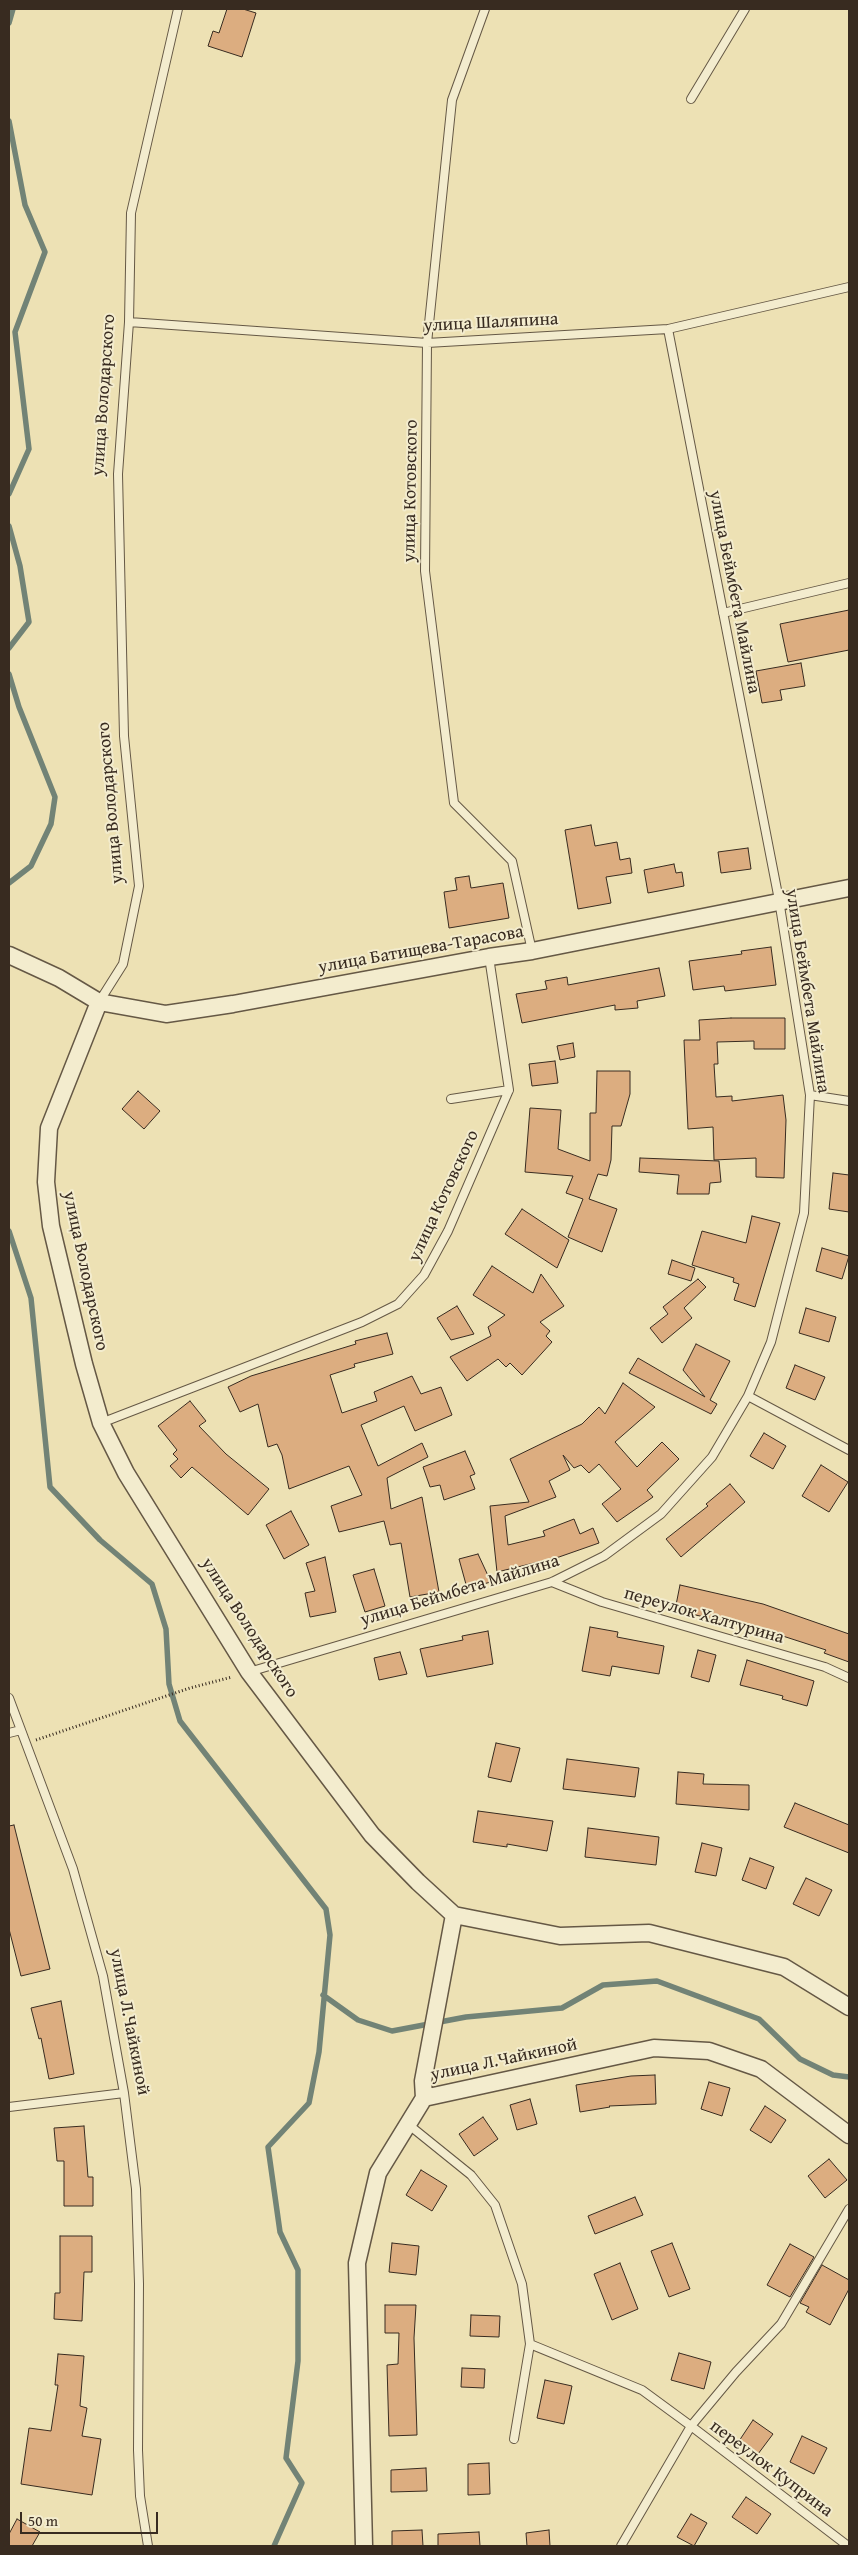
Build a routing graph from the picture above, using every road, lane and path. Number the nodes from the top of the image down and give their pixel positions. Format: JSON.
{"nodes":[{"id":1,"x":178,"y":9,"type":"edge"},
{"id":2,"x":485,"y":9,"type":"edge"},
{"id":3,"x":745,"y":9,"type":"edge"},
{"id":4,"x":691,"y":99,"type":"dead end"},
{"id":5,"x":849,"y":287,"type":"edge"},
{"id":6,"x":130,"y":322,"type":"junction"},
{"id":7,"x":668,"y":329,"type":"junction"},
{"id":8,"x":427,"y":343,"type":"junction"},
{"id":9,"x":849,"y":583,"type":"edge"},
{"id":10,"x":722,"y":613,"type":"junction"},
{"id":11,"x":849,"y":888,"type":"edge"},
{"id":12,"x":779,"y":900,"type":"junction"},
{"id":13,"x":532,"y":951,"type":"junction"},
{"id":14,"x":9,"y":955,"type":"edge"},
{"id":15,"x":489,"y":957,"type":"junction"},
{"id":16,"x":98,"y":1002,"type":"junction"},
{"id":17,"x":509,"y":1090,"type":"junction"},
{"id":18,"x":810,"y":1095,"type":"junction"},
{"id":19,"x":451,"y":1099,"type":"dead end"},
{"id":20,"x":849,"y":1101,"type":"edge"},
{"id":21,"x":748,"y":1396,"type":"junction"},
{"id":22,"x":101,"y":1423,"type":"junction"},
{"id":23,"x":849,"y":1450,"type":"edge"},
{"id":24,"x":552,"y":1582,"type":"junction"},
{"id":25,"x":249,"y":1672,"type":"junction"},
{"id":26,"x":849,"y":1678,"type":"edge"},
{"id":27,"x":9,"y":1698,"type":"edge"},
{"id":28,"x":20,"y":1730,"type":"junction"},
{"id":29,"x":9,"y":1733,"type":"edge"},
{"id":30,"x":26,"y":1743,"type":"junction"},
{"id":31,"x":454,"y":1915,"type":"junction"},
{"id":32,"x":849,"y":2007,"type":"edge"},
{"id":33,"x":124,"y":2093,"type":"junction"},
{"id":34,"x":424,"y":2098,"type":"junction"},
{"id":35,"x":9,"y":2107,"type":"edge"},
{"id":36,"x":409,"y":2126,"type":"junction"},
{"id":37,"x":849,"y":2135,"type":"edge"},
{"id":38,"x":849,"y":2209,"type":"edge"},
{"id":39,"x":530,"y":2344,"type":"junction"},
{"id":40,"x":691,"y":2426,"type":"junction"},
{"id":41,"x":514,"y":2439,"type":"dead end"},
{"id":42,"x":148,"y":2546,"type":"edge"},
{"id":43,"x":364,"y":2546,"type":"edge"},
{"id":44,"x":621,"y":2546,"type":"edge"},
{"id":45,"x":848,"y":2546,"type":"edge"}],
"edges":[{"from":1,"to":6,"type":"lane","name":"улица Володарского"},
{"from":2,"to":8,"type":"lane","name":"улица Котовского"},
{"from":3,"to":4,"type":"lane"},
{"from":5,"to":7,"type":"lane","name":"улица Шаляпина"},
{"from":6,"to":8,"type":"lane","name":"улица Шаляпина"},
{"from":6,"to":16,"type":"lane","name":"улица Володарского"},
{"from":7,"to":8,"type":"lane","name":"улица Шаляпина"},
{"from":7,"to":10,"type":"lane","name":"улица Беймбета Майлина"},
{"from":8,"to":13,"type":"lane","name":"улица Котовского"},
{"from":9,"to":10,"type":"lane"},
{"from":10,"to":12,"type":"lane","name":"улица Беймбета Майлина"},
{"from":11,"to":12,"type":"street","name":"улица Батищева-Тарасова"},
{"from":12,"to":13,"type":"street","name":"улица Батищева-Тарасова"},
{"from":12,"to":18,"type":"lane","name":"улица Беймбета Майлина"},
{"from":13,"to":15,"type":"street","name":"улица Батищева-Тарасова"},
{"from":14,"to":16,"type":"street","name":"улица Батищева-Тарасова"},
{"from":15,"to":16,"type":"street","name":"улица Батищева-Тарасова"},
{"from":15,"to":17,"type":"lane"},
{"from":16,"to":22,"type":"street","name":"улица Володарского"},
{"from":17,"to":19,"type":"lane"},
{"from":17,"to":22,"type":"lane","name":"улица Котовского"},
{"from":18,"to":20,"type":"lane"},
{"from":18,"to":21,"type":"lane","name":"улица Беймбета Майлина"},
{"from":21,"to":23,"type":"lane"},
{"from":21,"to":24,"type":"lane","name":"улица Беймбета Майлина"},
{"from":22,"to":25,"type":"street","name":"улица Володарского"},
{"from":24,"to":25,"type":"lane","name":"улица Беймбета Майлина"},
{"from":24,"to":26,"type":"lane","name":"переулок Халтурина"},
{"from":25,"to":30,"type":"path"},
{"from":25,"to":31,"type":"street","name":"улица Володарского"},
{"from":27,"to":28,"type":"lane","name":"улица Л.Чайкиной"},
{"from":28,"to":29,"type":"lane"},
{"from":28,"to":30,"type":"lane","name":"улица Л.Чайкиной"},
{"from":30,"to":33,"type":"lane","name":"улица Л.Чайкиной"},
{"from":31,"to":32,"type":"street"},
{"from":31,"to":34,"type":"street"},
{"from":33,"to":35,"type":"lane"},
{"from":33,"to":42,"type":"lane","name":"улица Л.Чайкиной"},
{"from":34,"to":36,"type":"street","name":"улица Л.Чайкиной"},
{"from":34,"to":37,"type":"street","name":"улица Л.Чайкиной"},
{"from":36,"to":39,"type":"lane"},
{"from":36,"to":43,"type":"street","name":"улица Л.Чайкиной"},
{"from":38,"to":40,"type":"lane"},
{"from":39,"to":40,"type":"lane"},
{"from":39,"to":41,"type":"lane"},
{"from":40,"to":44,"type":"lane","name":"переулок Куприна"},
{"from":40,"to":45,"type":"lane","name":"переулок Куприна"}]}
